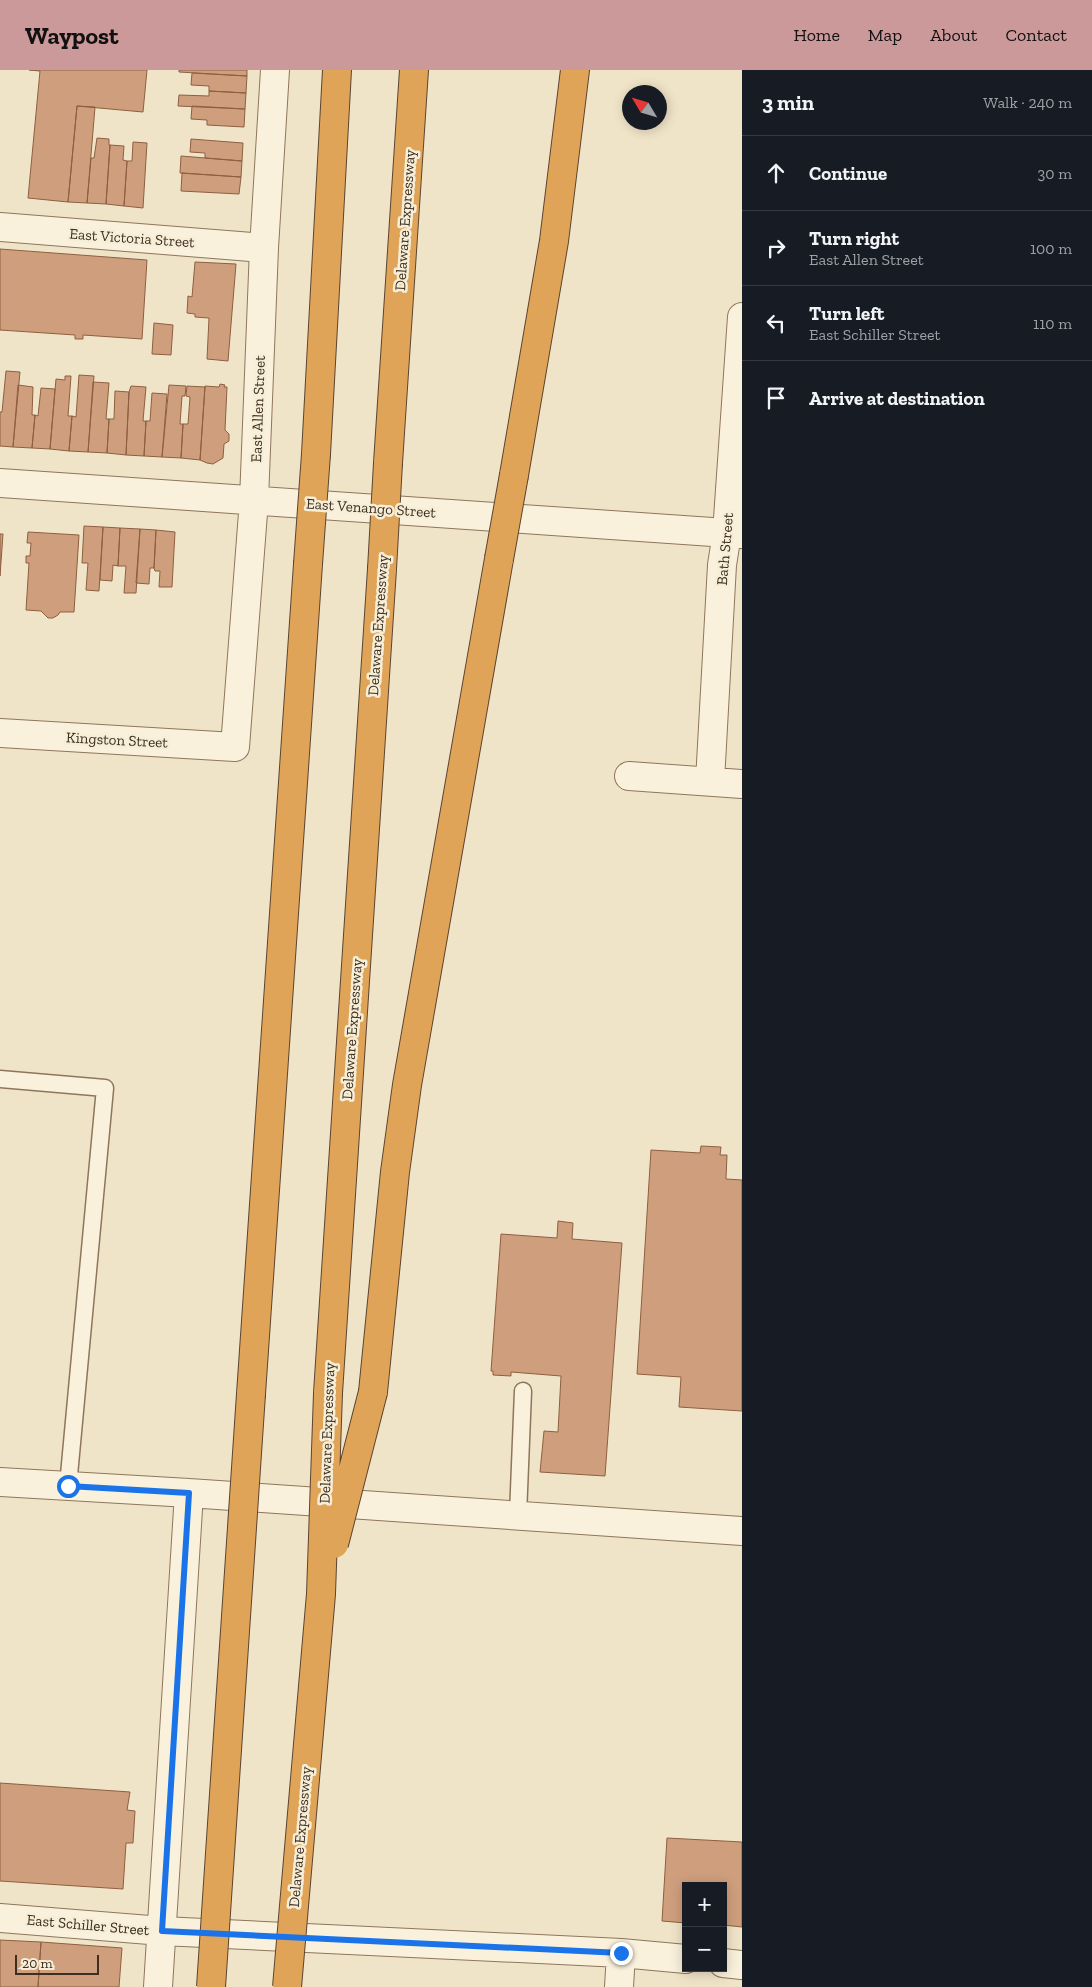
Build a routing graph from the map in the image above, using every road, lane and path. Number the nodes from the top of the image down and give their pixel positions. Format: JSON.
{"nodes":[{"id":1,"x":275,"y":70,"type":"edge"},
{"id":2,"x":338,"y":70,"type":"edge"},
{"id":3,"x":414,"y":70,"type":"edge"},
{"id":4,"x":575,"y":70,"type":"edge"},
{"id":5,"x":0,"y":227,"type":"edge"},
{"id":6,"x":264,"y":248,"type":"junction"},
{"id":7,"x":742,"y":317,"type":"edge"},
{"id":8,"x":0,"y":483,"type":"edge"},
{"id":9,"x":254,"y":500,"type":"junction"},
{"id":10,"x":734,"y":534,"type":"edge"},
{"id":11,"x":0,"y":733,"type":"edge"},
{"id":12,"x":235,"y":747,"type":"joint"},
{"id":13,"x":629,"y":776,"type":"dead end"},
{"id":14,"x":710,"y":781,"type":"junction"},
{"id":15,"x":742,"y":784,"type":"edge"},
{"id":16,"x":0,"y":1080,"type":"edge"},
{"id":17,"x":523,"y":1391,"type":"dead end"},
{"id":18,"x":0,"y":1482,"type":"edge"},
{"id":19,"x":68,"y":1486,"type":"junction"},
{"id":20,"x":189,"y":1493,"type":"junction"},
{"id":21,"x":518,"y":1515,"type":"junction"},
{"id":22,"x":742,"y":1531,"type":"edge"},
{"id":23,"x":321,"y":1594,"type":"junction"},
{"id":24,"x":0,"y":1918,"type":"edge"},
{"id":25,"x":162,"y":1931,"type":"junction"},
{"id":26,"x":621,"y":1953,"type":"junction"},
{"id":27,"x":682,"y":1959,"type":"edge"},
{"id":28,"x":727,"y":1963,"type":"edge"},
{"id":29,"x":742,"y":1964,"type":"edge"},
{"id":30,"x":158,"y":1987,"type":"edge"},
{"id":31,"x":211,"y":1987,"type":"edge"},
{"id":32,"x":288,"y":1987,"type":"edge"},
{"id":33,"x":619,"y":1987,"type":"edge"}],
"edges":[{"from":1,"to":6,"type":"street","name":"East Allen Street"},
{"from":2,"to":31,"type":"highway","bridge":true},
{"from":3,"to":23,"type":"highway","name":"Delaware Expressway","bridge":true},
{"from":4,"to":23,"type":"highway","bridge":true},
{"from":5,"to":6,"type":"street","name":"East Victoria Street"},
{"from":6,"to":9,"type":"street","name":"East Allen Street"},
{"from":7,"to":10,"type":"street","name":"Bath Street"},
{"from":8,"to":9,"type":"street","name":"East Venango Street"},
{"from":9,"to":10,"type":"street","name":"East Venango Street"},
{"from":9,"to":12,"type":"street","name":"East Allen Street"},
{"from":10,"to":14,"type":"street","name":"Bath Street"},
{"from":11,"to":12,"type":"street","name":"Kingston Street"},
{"from":13,"to":14,"type":"street"},
{"from":14,"to":15,"type":"street"},
{"from":16,"to":19,"type":"lane"},
{"from":17,"to":21,"type":"lane"},
{"from":18,"to":19,"type":"street"},
{"from":19,"to":20,"type":"street"},
{"from":20,"to":21,"type":"street"},
{"from":20,"to":25,"type":"street"},
{"from":21,"to":22,"type":"street"},
{"from":23,"to":32,"type":"highway","name":"Delaware Expressway","bridge":true},
{"from":24,"to":25,"type":"street","name":"East Schiller Street"},
{"from":25,"to":26,"type":"street","name":"East Schiller Street"},
{"from":25,"to":30,"type":"street"},
{"from":26,"to":27,"type":"street","name":"East Schiller Street"},
{"from":26,"to":33,"type":"street"},
{"from":28,"to":29,"type":"street"}]}
